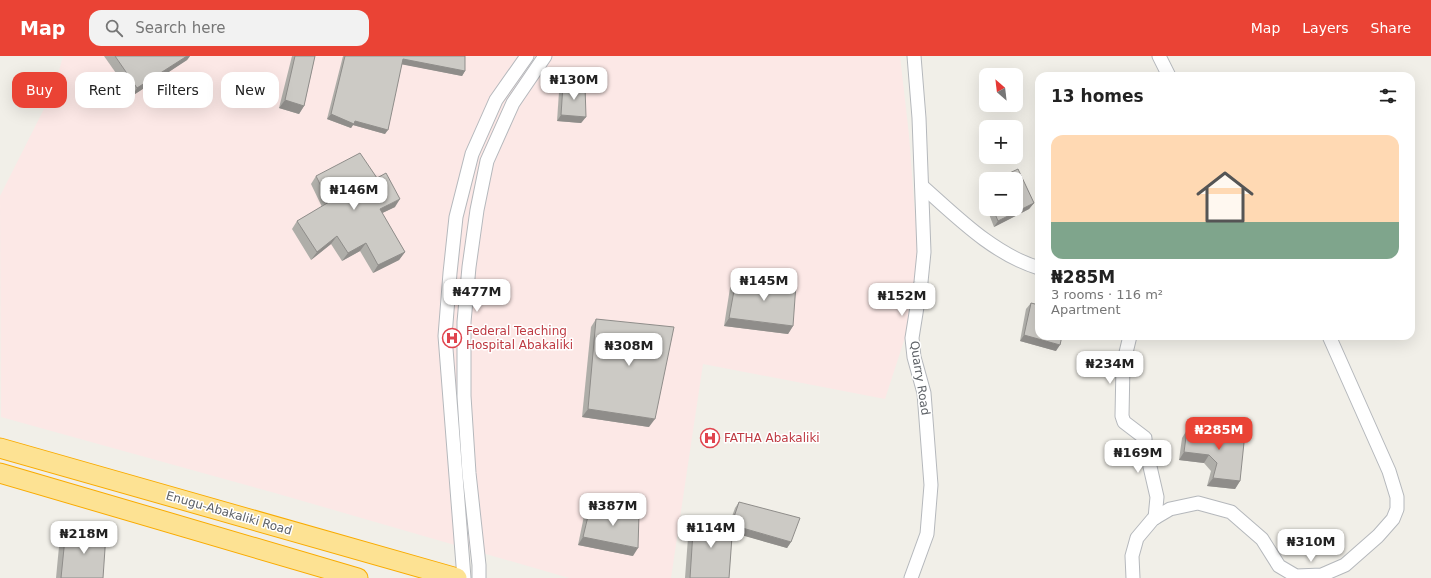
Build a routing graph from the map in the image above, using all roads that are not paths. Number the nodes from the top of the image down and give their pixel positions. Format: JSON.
{"nodes":[{"id":1,"x":527,"y":56,"type":"edge"},
{"id":2,"x":545,"y":56,"type":"edge"},
{"id":3,"x":914,"y":56,"type":"edge"},
{"id":4,"x":1159,"y":56,"type":"edge"},
{"id":5,"x":1167,"y":72,"type":"edge"},
{"id":6,"x":922,"y":186,"type":"junction"},
{"id":7,"x":1035,"y":266,"type":"edge"},
{"id":8,"x":1129,"y":340,"type":"edge"},
{"id":9,"x":1331,"y":340,"type":"edge"},
{"id":10,"x":0,"y":448,"type":"edge"},
{"id":11,"x":0,"y":473,"type":"edge"},
{"id":12,"x":1155,"y":518,"type":"junction"},
{"id":13,"x":358,"y":578,"type":"edge"},
{"id":14,"x":457,"y":578,"type":"edge"},
{"id":15,"x":464,"y":578,"type":"edge"},
{"id":16,"x":479,"y":578,"type":"edge"},
{"id":17,"x":911,"y":578,"type":"edge"},
{"id":18,"x":1133,"y":578,"type":"edge"}],
"edges":[{"from":1,"to":15,"type":"street"},
{"from":2,"to":16,"type":"street"},
{"from":3,"to":6,"type":"street","name":"Quarry Road"},
{"from":4,"to":5,"type":"street"},
{"from":6,"to":7,"type":"street"},
{"from":6,"to":17,"type":"street","name":"Quarry Road"},
{"from":8,"to":12,"type":"street"},
{"from":9,"to":12,"type":"street"},
{"from":10,"to":14,"type":"highway","name":"Enugu-Abakaliki Road"},
{"from":11,"to":13,"type":"highway"},
{"from":12,"to":18,"type":"street"}]}
